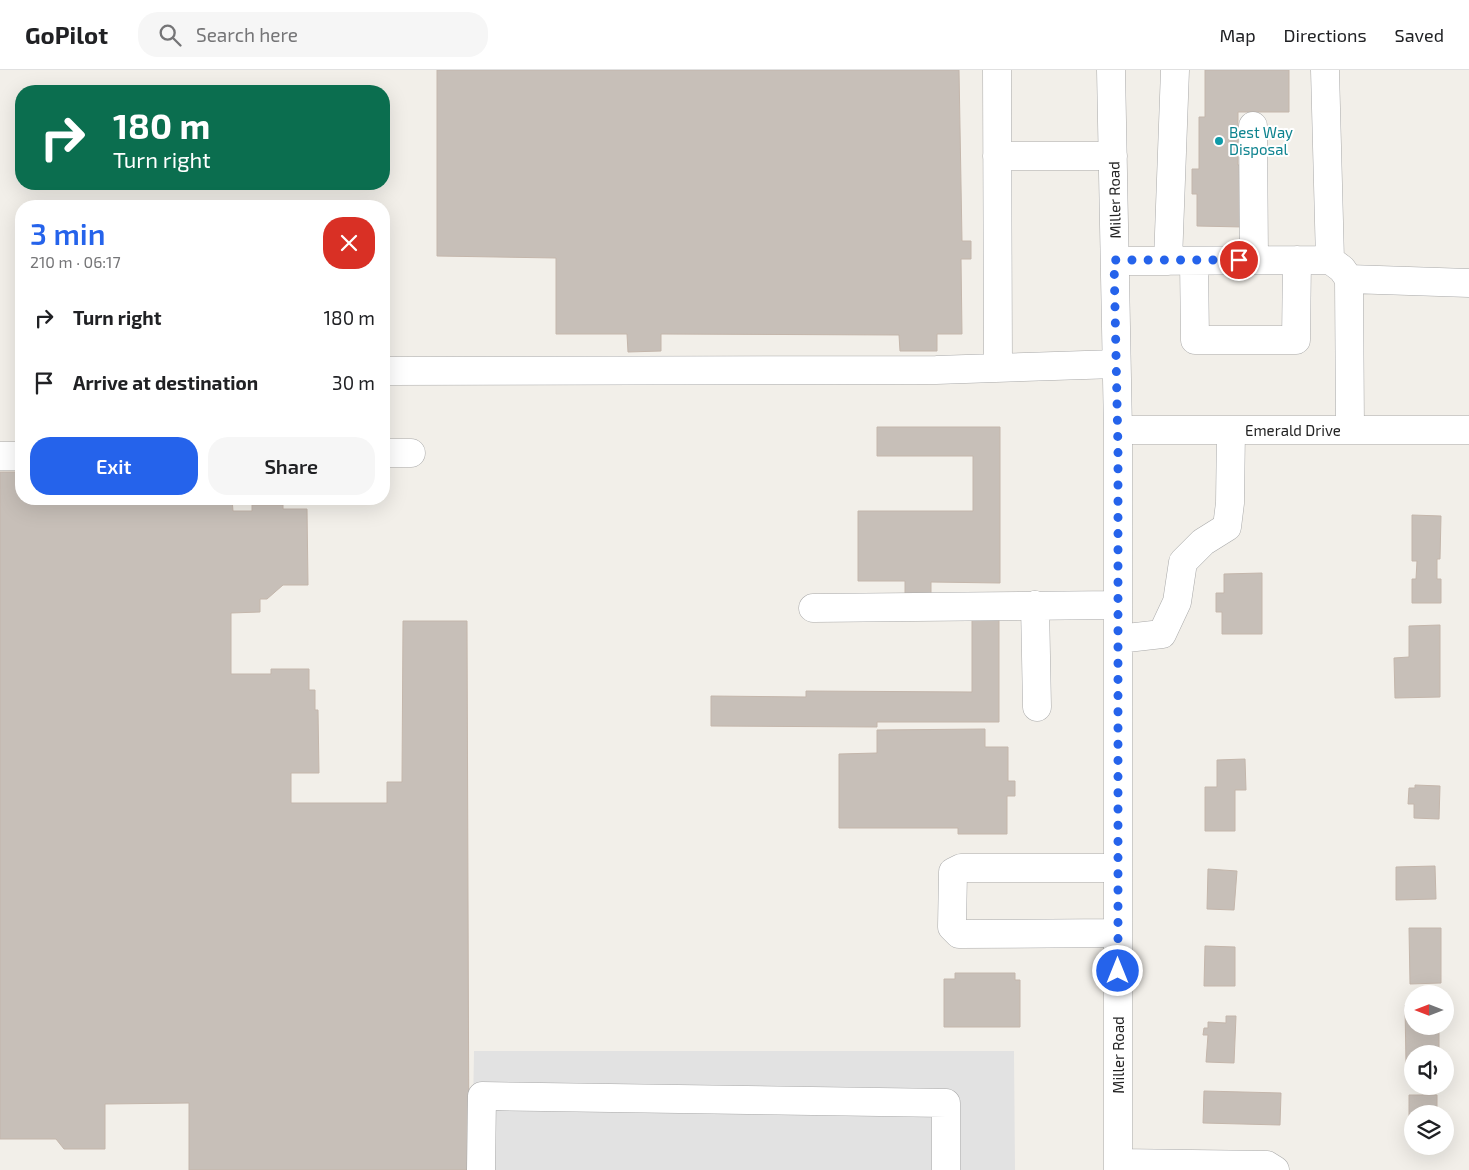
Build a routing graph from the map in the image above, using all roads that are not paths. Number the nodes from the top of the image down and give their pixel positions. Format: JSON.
{"nodes":[{"id":1,"x":997,"y":70,"type":"edge"},
{"id":2,"x":1111,"y":70,"type":"edge"},
{"id":3,"x":1175,"y":70,"type":"edge"},
{"id":4,"x":1325,"y":70,"type":"edge"},
{"id":5,"x":1253,"y":126,"type":"dead end"},
{"id":6,"x":997,"y":156,"type":"junction"},
{"id":7,"x":1113,"y":156,"type":"junction"},
{"id":8,"x":1114,"y":260,"type":"junction"},
{"id":9,"x":1181,"y":260,"type":"junction"},
{"id":10,"x":1254,"y":260,"type":"junction"},
{"id":11,"x":1297,"y":260,"type":"junction"},
{"id":12,"x":1330,"y":260,"type":"junction"},
{"id":13,"x":1349,"y":279,"type":"junction"},
{"id":14,"x":1469,"y":283,"type":"edge"},
{"id":15,"x":1116,"y":364,"type":"junction"},
{"id":16,"x":998,"y":368,"type":"junction"},
{"id":17,"x":390,"y":371,"type":"edge"},
{"id":18,"x":1118,"y":430,"type":"junction"},
{"id":19,"x":1231,"y":430,"type":"junction"},
{"id":20,"x":1350,"y":430,"type":"junction"},
{"id":21,"x":1469,"y":430,"type":"edge"},
{"id":22,"x":412,"y":453,"type":"dead end"},
{"id":23,"x":390,"y":454,"type":"edge"},
{"id":24,"x":0,"y":456,"type":"edge"},
{"id":25,"x":15,"y":456,"type":"edge"},
{"id":26,"x":1035,"y":605,"type":"junction"},
{"id":27,"x":1118,"y":605,"type":"junction"},
{"id":28,"x":813,"y":608,"type":"dead end"},
{"id":29,"x":1118,"y":639,"type":"junction"},
{"id":30,"x":1037,"y":707,"type":"dead end"},
{"id":31,"x":1118,"y":868,"type":"junction"},
{"id":32,"x":1118,"y":933,"type":"junction"},
{"id":33,"x":1118,"y":1166,"type":"edge"},
{"id":34,"x":481,"y":1170,"type":"edge"},
{"id":35,"x":946,"y":1170,"type":"edge"},
{"id":36,"x":1274,"y":1170,"type":"edge"}],
"edges":[{"from":1,"to":6,"type":"street"},
{"from":2,"to":7,"type":"street","name":"Miller Road"},
{"from":3,"to":9,"type":"street"},
{"from":4,"to":12,"type":"street"},
{"from":5,"to":10,"type":"street"},
{"from":6,"to":7,"type":"street"},
{"from":6,"to":16,"type":"street"},
{"from":7,"to":8,"type":"street","name":"Miller Road"},
{"from":8,"to":9,"type":"street"},
{"from":8,"to":15,"type":"street","name":"Miller Road"},
{"from":9,"to":10,"type":"street"},
{"from":9,"to":11,"type":"street"},
{"from":10,"to":11,"type":"street"},
{"from":11,"to":12,"type":"street"},
{"from":12,"to":13,"type":"street"},
{"from":13,"to":14,"type":"street"},
{"from":13,"to":20,"type":"street"},
{"from":15,"to":16,"type":"street"},
{"from":15,"to":18,"type":"street","name":"Miller Road"},
{"from":16,"to":17,"type":"street"},
{"from":18,"to":19,"type":"street","name":"Emerald Drive"},
{"from":18,"to":27,"type":"street","name":"Miller Road"},
{"from":19,"to":20,"type":"street","name":"Emerald Drive"},
{"from":19,"to":29,"type":"street"},
{"from":20,"to":21,"type":"street","name":"Emerald Drive"},
{"from":22,"to":23,"type":"street"},
{"from":24,"to":25,"type":"street"},
{"from":26,"to":27,"type":"street"},
{"from":26,"to":28,"type":"street"},
{"from":26,"to":30,"type":"street"},
{"from":27,"to":29,"type":"street","name":"Miller Road"},
{"from":29,"to":31,"type":"street","name":"Miller Road"},
{"from":31,"to":32,"type":"street","name":"Miller Road"},
{"from":31,"to":32,"type":"street"},
{"from":32,"to":33,"type":"street","name":"Miller Road"},
{"from":33,"to":36,"type":"street"},
{"from":34,"to":35,"type":"street"}]}
